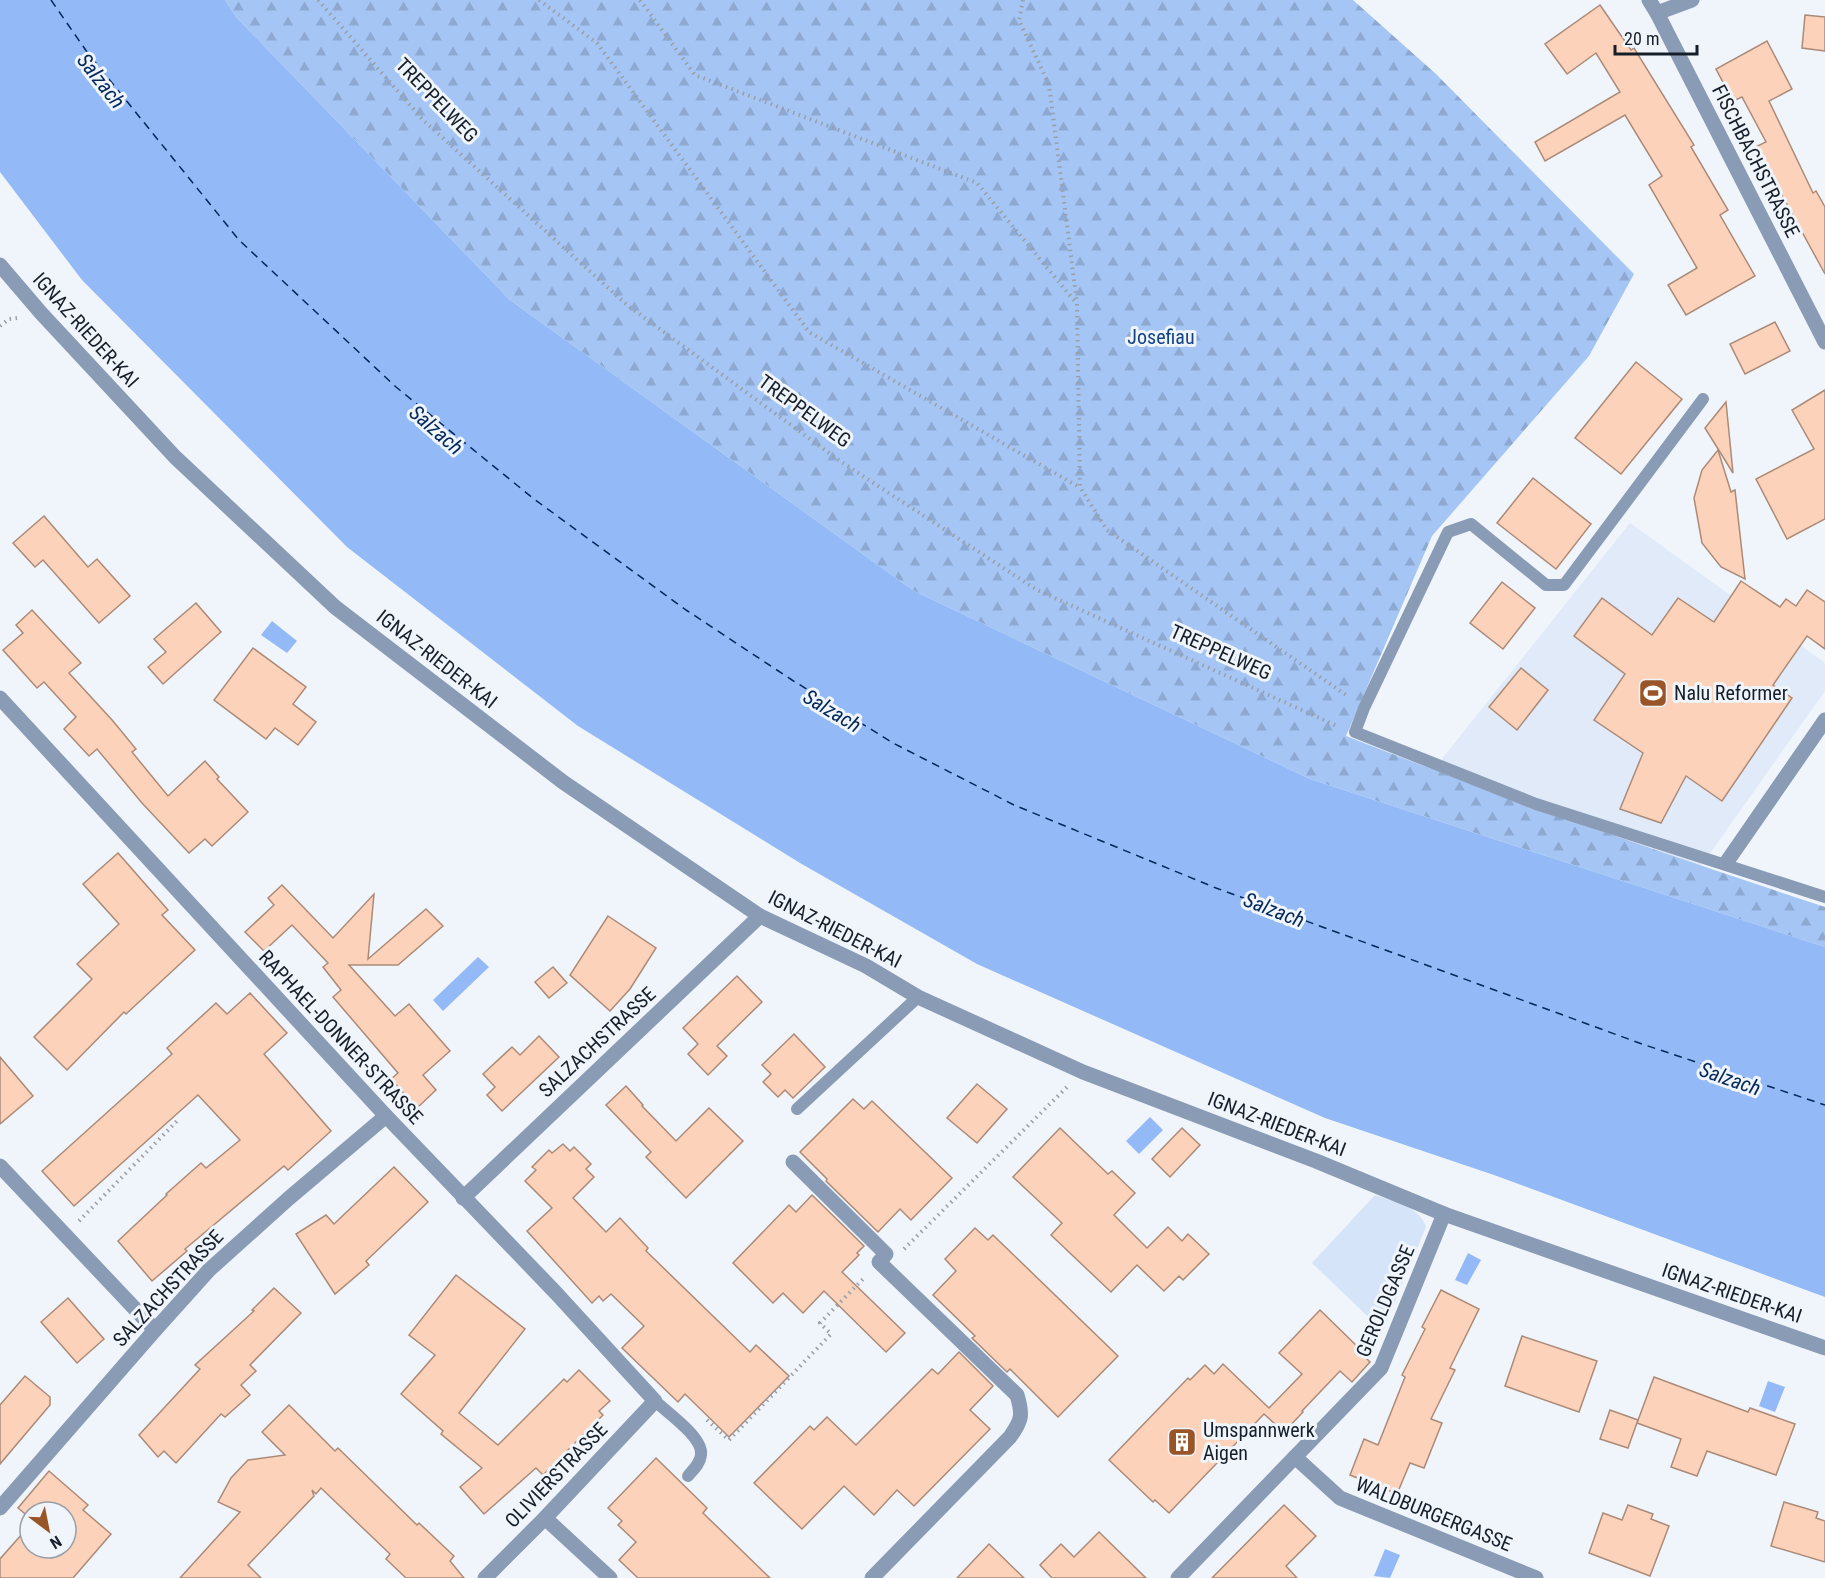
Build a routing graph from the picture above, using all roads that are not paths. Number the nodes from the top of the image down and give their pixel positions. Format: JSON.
{"nodes":[{"id":1,"x":1692,"y":0,"type":"edge"},
{"id":2,"x":1653,"y":6,"type":"edge"},
{"id":3,"x":0,"y":265,"type":"edge"},
{"id":4,"x":1825,"y":342,"type":"edge"},
{"id":5,"x":1703,"y":399,"type":"dead end"},
{"id":6,"x":0,"y":698,"type":"edge"},
{"id":7,"x":1825,"y":720,"type":"edge"},
{"id":8,"x":1726,"y":864,"type":"junction"},
{"id":9,"x":1825,"y":897,"type":"edge"},
{"id":10,"x":760,"y":916,"type":"junction"},
{"id":11,"x":918,"y":997,"type":"junction"},
{"id":12,"x":797,"y":1109,"type":"dead end"},
{"id":13,"x":386,"y":1116,"type":"junction"},
{"id":14,"x":793,"y":1162,"type":"dead end"},
{"id":15,"x":0,"y":1166,"type":"edge"},
{"id":16,"x":463,"y":1198,"type":"junction"},
{"id":17,"x":1444,"y":1214,"type":"junction"},
{"id":18,"x":154,"y":1330,"type":"junction"},
{"id":19,"x":1825,"y":1348,"type":"edge"},
{"id":20,"x":655,"y":1401,"type":"junction"},
{"id":21,"x":1294,"y":1457,"type":"junction"},
{"id":22,"x":688,"y":1476,"type":"dead end"},
{"id":23,"x":0,"y":1508,"type":"edge"},
{"id":24,"x":545,"y":1518,"type":"junction"},
{"id":25,"x":485,"y":1578,"type":"edge"},
{"id":26,"x":610,"y":1578,"type":"edge"},
{"id":27,"x":872,"y":1578,"type":"edge"},
{"id":28,"x":1178,"y":1578,"type":"edge"},
{"id":29,"x":1536,"y":1578,"type":"edge"}],
"edges":[{"from":1,"to":2,"type":"street"},
{"from":2,"to":4,"type":"street","name":"FISCHBACHSTRASSE"},
{"from":3,"to":10,"type":"street","name":"IGNAZ-RIEDER-KAI"},
{"from":5,"to":8,"type":"lane"},
{"from":6,"to":13,"type":"street","name":"RAPHAEL-DONNER-STRASSE"},
{"from":7,"to":8,"type":"street"},
{"from":8,"to":9,"type":"lane"},
{"from":10,"to":11,"type":"street","name":"IGNAZ-RIEDER-KAI"},
{"from":10,"to":16,"type":"street","name":"SALZACHSTRASSE"},
{"from":11,"to":12,"type":"lane"},
{"from":11,"to":17,"type":"street","name":"IGNAZ-RIEDER-KAI"},
{"from":13,"to":16,"type":"street","name":"RAPHAEL-DONNER-STRASSE"},
{"from":13,"to":18,"type":"street","name":"SALZACHSTRASSE"},
{"from":14,"to":27,"type":"street"},
{"from":15,"to":18,"type":"street"},
{"from":16,"to":20,"type":"street","name":"RAPHAEL-DONNER-STRASSE"},
{"from":17,"to":19,"type":"street","name":"IGNAZ-RIEDER-KAI"},
{"from":17,"to":21,"type":"street","name":"GEROLDGASSE"},
{"from":18,"to":23,"type":"street","name":"SALZACHSTRASSE"},
{"from":20,"to":22,"type":"lane"},
{"from":20,"to":24,"type":"street","name":"OLIVIERSTRASSE"},
{"from":21,"to":28,"type":"street","name":"GEROLDGASSE"},
{"from":21,"to":29,"type":"street","name":"WALDBURGERGASSE"},
{"from":24,"to":25,"type":"street","name":"OLIVIERSTRASSE"},
{"from":24,"to":26,"type":"street"}]}
